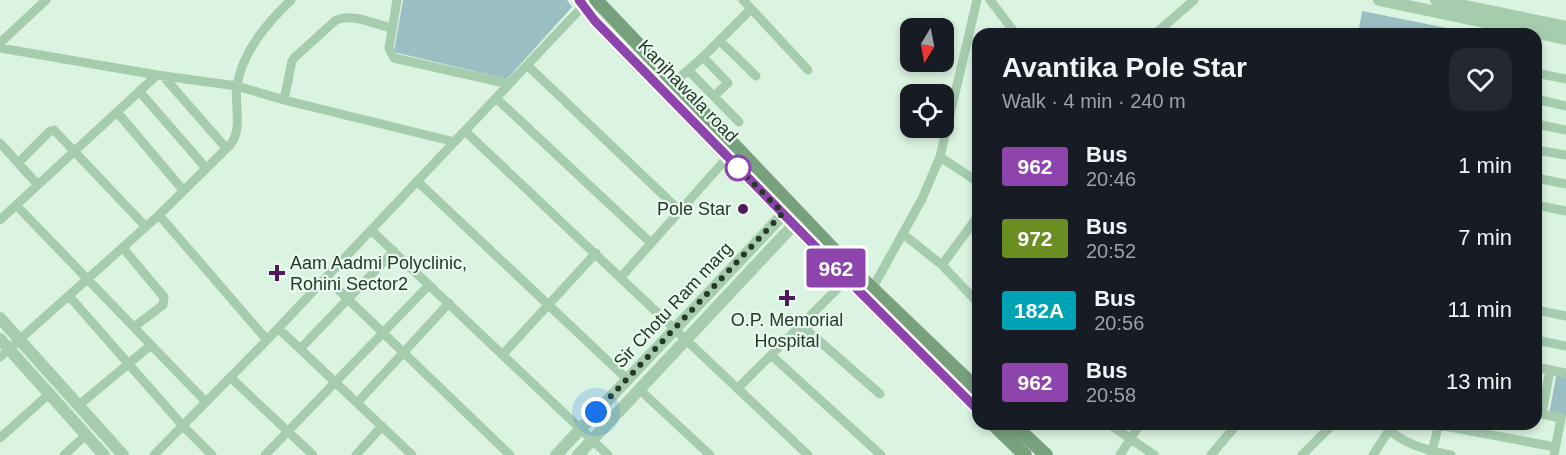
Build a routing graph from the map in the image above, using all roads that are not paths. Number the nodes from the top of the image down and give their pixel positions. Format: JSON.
{"nodes":[{"id":1,"x":46,"y":0,"type":"edge"},
{"id":2,"x":291,"y":0,"type":"edge"},
{"id":3,"x":397,"y":0,"type":"edge"},
{"id":4,"x":743,"y":0,"type":"edge"},
{"id":5,"x":977,"y":0,"type":"edge"},
{"id":6,"x":990,"y":0,"type":"edge"},
{"id":7,"x":1194,"y":0,"type":"edge"},
{"id":8,"x":1379,"y":0,"type":"edge"},
{"id":9,"x":586,"y":2,"type":"edge"},
{"id":10,"x":1443,"y":4,"type":"edge"},
{"id":11,"x":751,"y":9,"type":"junction"},
{"id":12,"x":1492,"y":12,"type":"edge"},
{"id":13,"x":391,"y":27,"type":"junction"},
{"id":14,"x":1518,"y":27,"type":"edge"},
{"id":15,"x":1566,"y":27,"type":"edge"},
{"id":16,"x":1011,"y":28,"type":"edge"},
{"id":17,"x":1162,"y":28,"type":"edge"},
{"id":18,"x":1542,"y":33,"type":"edge"},
{"id":19,"x":1566,"y":39,"type":"edge"},
{"id":20,"x":720,"y":41,"type":"junction"},
{"id":21,"x":0,"y":43,"type":"edge"},
{"id":22,"x":0,"y":48,"type":"edge"},
{"id":23,"x":703,"y":57,"type":"junction"},
{"id":24,"x":527,"y":65,"type":"junction"},
{"id":25,"x":688,"y":70,"type":"junction"},
{"id":26,"x":808,"y":70,"type":"dead end"},
{"id":27,"x":1542,"y":74,"type":"edge"},
{"id":28,"x":160,"y":76,"type":"junction"},
{"id":29,"x":756,"y":76,"type":"dead end"},
{"id":30,"x":1566,"y":79,"type":"edge"},
{"id":31,"x":509,"y":84,"type":"junction"},
{"id":32,"x":237,"y":86,"type":"junction"},
{"id":33,"x":669,"y":87,"type":"junction"},
{"id":34,"x":140,"y":92,"type":"junction"},
{"id":35,"x":714,"y":96,"type":"junction"},
{"id":36,"x":496,"y":98,"type":"junction"},
{"id":37,"x":284,"y":100,"type":"junction"},
{"id":38,"x":1542,"y":100,"type":"edge"},
{"id":39,"x":1566,"y":106,"type":"edge"},
{"id":40,"x":117,"y":112,"type":"junction"},
{"id":41,"x":739,"y":122,"type":"dead end"},
{"id":42,"x":1542,"y":125,"type":"edge"},
{"id":43,"x":1566,"y":130,"type":"edge"},
{"id":44,"x":465,"y":131,"type":"junction"},
{"id":45,"x":455,"y":142,"type":"junction"},
{"id":46,"x":0,"y":143,"type":"edge"},
{"id":47,"x":226,"y":148,"type":"junction"},
{"id":48,"x":75,"y":151,"type":"junction"},
{"id":49,"x":1542,"y":151,"type":"edge"},
{"id":50,"x":1566,"y":155,"type":"edge"},
{"id":51,"x":940,"y":157,"type":"junction"},
{"id":52,"x":728,"y":158,"type":"junction"},
{"id":53,"x":18,"y":163,"type":"junction"},
{"id":54,"x":206,"y":168,"type":"junction"},
{"id":55,"x":972,"y":178,"type":"edge"},
{"id":56,"x":1542,"y":179,"type":"edge"},
{"id":57,"x":417,"y":181,"type":"junction"},
{"id":58,"x":1566,"y":184,"type":"edge"},
{"id":59,"x":38,"y":185,"type":"junction"},
{"id":60,"x":183,"y":190,"type":"junction"},
{"id":61,"x":16,"y":205,"type":"junction"},
{"id":62,"x":1542,"y":206,"type":"edge"},
{"id":63,"x":787,"y":209,"type":"junction"},
{"id":64,"x":680,"y":211,"type":"junction"},
{"id":65,"x":1566,"y":211,"type":"edge"},
{"id":66,"x":159,"y":215,"type":"junction"},
{"id":67,"x":0,"y":220,"type":"edge"},
{"id":68,"x":797,"y":220,"type":"junction"},
{"id":69,"x":972,"y":224,"type":"edge"},
{"id":70,"x":146,"y":227,"type":"junction"},
{"id":71,"x":371,"y":230,"type":"junction"},
{"id":72,"x":903,"y":234,"type":"junction"},
{"id":73,"x":651,"y":243,"type":"junction"},
{"id":74,"x":123,"y":248,"type":"junction"},
{"id":75,"x":394,"y":251,"type":"junction"},
{"id":76,"x":596,"y":253,"type":"junction"},
{"id":77,"x":942,"y":265,"type":"junction"},
{"id":78,"x":621,"y":277,"type":"junction"},
{"id":79,"x":326,"y":278,"type":"junction"},
{"id":80,"x":88,"y":279,"type":"junction"},
{"id":81,"x":847,"y":279,"type":"junction"},
{"id":82,"x":429,"y":285,"type":"junction"},
{"id":83,"x":872,"y":289,"type":"junction"},
{"id":84,"x":69,"y":296,"type":"junction"},
{"id":85,"x":972,"y":297,"type":"edge"},
{"id":86,"x":348,"y":300,"type":"junction"},
{"id":87,"x":449,"y":303,"type":"junction"},
{"id":88,"x":548,"y":305,"type":"junction"},
{"id":89,"x":1542,"y":311,"type":"edge"},
{"id":90,"x":1566,"y":316,"type":"edge"},
{"id":91,"x":0,"y":318,"type":"edge"},
{"id":92,"x":801,"y":325,"type":"junction"},
{"id":93,"x":134,"y":327,"type":"junction"},
{"id":94,"x":278,"y":328,"type":"junction"},
{"id":95,"x":676,"y":328,"type":"junction"},
{"id":96,"x":383,"y":333,"type":"junction"},
{"id":97,"x":0,"y":339,"type":"edge"},
{"id":98,"x":267,"y":339,"type":"junction"},
{"id":99,"x":687,"y":339,"type":"junction"},
{"id":100,"x":20,"y":340,"type":"junction"},
{"id":101,"x":1542,"y":341,"type":"edge"},
{"id":102,"x":151,"y":345,"type":"junction"},
{"id":103,"x":1566,"y":346,"type":"edge"},
{"id":104,"x":300,"y":349,"type":"junction"},
{"id":105,"x":5,"y":353,"type":"edge"},
{"id":106,"x":403,"y":353,"type":"junction"},
{"id":107,"x":503,"y":354,"type":"junction"},
{"id":108,"x":771,"y":355,"type":"junction"},
{"id":109,"x":129,"y":364,"type":"junction"},
{"id":110,"x":1542,"y":368,"type":"edge"},
{"id":111,"x":1550,"y":370,"type":"junction"},
{"id":112,"x":1566,"y":373,"type":"edge"},
{"id":113,"x":230,"y":377,"type":"junction"},
{"id":114,"x":627,"y":379,"type":"junction"},
{"id":115,"x":335,"y":382,"type":"junction"},
{"id":116,"x":739,"y":387,"type":"junction"},
{"id":117,"x":972,"y":387,"type":"edge"},
{"id":118,"x":972,"y":387,"type":"edge"},
{"id":119,"x":640,"y":390,"type":"junction"},
{"id":120,"x":1542,"y":390,"type":"edge"},
{"id":121,"x":49,"y":394,"type":"junction"},
{"id":122,"x":880,"y":394,"type":"dead end"},
{"id":123,"x":206,"y":402,"type":"junction"},
{"id":124,"x":357,"y":403,"type":"junction"},
{"id":125,"x":79,"y":405,"type":"junction"},
{"id":126,"x":1542,"y":415,"type":"edge"},
{"id":127,"x":183,"y":426,"type":"junction"},
{"id":128,"x":382,"y":426,"type":"junction"},
{"id":129,"x":581,"y":428,"type":"junction"},
{"id":130,"x":999,"y":430,"type":"edge"},
{"id":131,"x":1019,"y":430,"type":"edge"},
{"id":132,"x":1116,"y":430,"type":"edge"},
{"id":133,"x":1136,"y":430,"type":"edge"},
{"id":134,"x":1232,"y":430,"type":"edge"},
{"id":135,"x":1327,"y":430,"type":"edge"},
{"id":136,"x":1386,"y":430,"type":"edge"},
{"id":137,"x":1392,"y":430,"type":"edge"},
{"id":138,"x":1438,"y":430,"type":"edge"},
{"id":139,"x":1461,"y":430,"type":"edge"},
{"id":140,"x":287,"y":431,"type":"junction"},
{"id":141,"x":86,"y":435,"type":"junction"},
{"id":142,"x":0,"y":438,"type":"edge"},
{"id":143,"x":592,"y":440,"type":"junction"},
{"id":144,"x":1129,"y":440,"type":"junction"},
{"id":145,"x":1555,"y":451,"type":"edge"},
{"id":146,"x":1431,"y":453,"type":"edge"},
{"id":147,"x":64,"y":455,"type":"edge"},
{"id":148,"x":104,"y":455,"type":"edge"},
{"id":149,"x":123,"y":455,"type":"edge"},
{"id":150,"x":154,"y":455,"type":"edge"},
{"id":151,"x":212,"y":455,"type":"edge"},
{"id":152,"x":265,"y":455,"type":"edge"},
{"id":153,"x":313,"y":455,"type":"edge"},
{"id":154,"x":356,"y":455,"type":"edge"},
{"id":155,"x":412,"y":455,"type":"edge"},
{"id":156,"x":510,"y":455,"type":"edge"},
{"id":157,"x":556,"y":455,"type":"edge"},
{"id":158,"x":578,"y":455,"type":"edge"},
{"id":159,"x":608,"y":455,"type":"edge"},
{"id":160,"x":710,"y":455,"type":"edge"},
{"id":161,"x":808,"y":455,"type":"edge"},
{"id":162,"x":881,"y":455,"type":"edge"},
{"id":163,"x":1025,"y":455,"type":"edge"},
{"id":164,"x":1046,"y":455,"type":"edge"},
{"id":165,"x":1120,"y":455,"type":"edge"},
{"id":166,"x":1154,"y":455,"type":"edge"},
{"id":167,"x":1211,"y":455,"type":"edge"},
{"id":168,"x":1302,"y":455,"type":"edge"},
{"id":169,"x":1373,"y":455,"type":"edge"},
{"id":170,"x":1451,"y":455,"type":"edge"}],
"edges":[{"from":1,"to":21,"type":"street"},
{"from":2,"to":32,"type":"street"},
{"from":3,"to":13,"type":"street"},
{"from":4,"to":11,"type":"street"},
{"from":5,"to":51,"type":"street"},
{"from":6,"to":16,"type":"street"},
{"from":7,"to":17,"type":"street"},
{"from":8,"to":10,"type":"street"},
{"from":9,"to":24,"type":"street"},
{"from":9,"to":33,"type":"main road","name":"Kanjhawala road"},
{"from":10,"to":12,"type":"street"},
{"from":11,"to":20,"type":"street"},
{"from":11,"to":26,"type":"street"},
{"from":12,"to":14,"type":"street"},
{"from":13,"to":31,"type":"street"},
{"from":13,"to":37,"type":"street"},
{"from":14,"to":15,"type":"street"},
{"from":18,"to":19,"type":"street"},
{"from":20,"to":23,"type":"street"},
{"from":20,"to":29,"type":"street"},
{"from":22,"to":28,"type":"street"},
{"from":23,"to":25,"type":"street"},
{"from":23,"to":35,"type":"street"},
{"from":24,"to":31,"type":"street"},
{"from":24,"to":64,"type":"street"},
{"from":25,"to":33,"type":"street"},
{"from":25,"to":35,"type":"street"},
{"from":27,"to":30,"type":"street"},
{"from":28,"to":32,"type":"street"},
{"from":28,"to":34,"type":"street"},
{"from":28,"to":47,"type":"street"},
{"from":31,"to":36,"type":"street"},
{"from":32,"to":37,"type":"street"},
{"from":32,"to":47,"type":"street"},
{"from":33,"to":52,"type":"main road","name":"Kanjhawala road"},
{"from":33,"to":63,"type":"main road","name":"Kanjhawala road"},
{"from":34,"to":40,"type":"street"},
{"from":34,"to":54,"type":"street"},
{"from":35,"to":41,"type":"street"},
{"from":36,"to":44,"type":"street"},
{"from":36,"to":73,"type":"street"},
{"from":37,"to":45,"type":"street"},
{"from":38,"to":39,"type":"street"},
{"from":40,"to":48,"type":"street"},
{"from":40,"to":60,"type":"street"},
{"from":42,"to":43,"type":"street"},
{"from":44,"to":45,"type":"street"},
{"from":44,"to":76,"type":"street"},
{"from":45,"to":57,"type":"street"},
{"from":46,"to":53,"type":"street"},
{"from":47,"to":54,"type":"street"},
{"from":48,"to":53,"type":"street"},
{"from":48,"to":59,"type":"street"},
{"from":48,"to":70,"type":"street"},
{"from":49,"to":50,"type":"street"},
{"from":51,"to":55,"type":"street"},
{"from":51,"to":72,"type":"street"},
{"from":52,"to":63,"type":"main road","name":"Kanjhawala road"},
{"from":52,"to":64,"type":"street"},
{"from":53,"to":59,"type":"street"},
{"from":54,"to":60,"type":"street"},
{"from":56,"to":58,"type":"street"},
{"from":57,"to":71,"type":"street"},
{"from":57,"to":88,"type":"street"},
{"from":59,"to":61,"type":"street"},
{"from":60,"to":66,"type":"street"},
{"from":61,"to":67,"type":"street"},
{"from":61,"to":80,"type":"street"},
{"from":62,"to":65,"type":"street"},
{"from":63,"to":68,"type":"main road","name":"Kanjhawala road"},
{"from":63,"to":95,"type":"street","name":"Sir Chotu Ram marg"},
{"from":64,"to":73,"type":"street"},
{"from":66,"to":70,"type":"street"},
{"from":66,"to":98,"type":"street"},
{"from":68,"to":81,"type":"main road","name":"Kanjhawala road"},
{"from":68,"to":83,"type":"main road","name":"Kanjhawala road"},
{"from":68,"to":99,"type":"street","name":"Sir Chotu Ram marg"},
{"from":69,"to":77,"type":"street"},
{"from":70,"to":74,"type":"street"},
{"from":71,"to":75,"type":"street"},
{"from":71,"to":79,"type":"street"},
{"from":72,"to":77,"type":"street"},
{"from":72,"to":83,"type":"street"},
{"from":73,"to":78,"type":"street"},
{"from":74,"to":80,"type":"street"},
{"from":74,"to":93,"type":"street"},
{"from":75,"to":82,"type":"street"},
{"from":75,"to":86,"type":"street"},
{"from":76,"to":78,"type":"street"},
{"from":76,"to":88,"type":"street"},
{"from":77,"to":85,"type":"street"},
{"from":78,"to":95,"type":"street"},
{"from":79,"to":86,"type":"street"},
{"from":79,"to":94,"type":"street"},
{"from":80,"to":84,"type":"street"},
{"from":80,"to":93,"type":"street"},
{"from":81,"to":92,"type":"street"},
{"from":81,"to":117,"type":"main road","name":"Kanjhawala road"},
{"from":82,"to":87,"type":"street"},
{"from":82,"to":96,"type":"street"},
{"from":83,"to":118,"type":"main road","name":"Kanjhawala road"},
{"from":84,"to":100,"type":"street"},
{"from":84,"to":109,"type":"street"},
{"from":86,"to":96,"type":"street"},
{"from":86,"to":104,"type":"street"},
{"from":87,"to":106,"type":"street"},
{"from":87,"to":107,"type":"street"},
{"from":88,"to":107,"type":"street"},
{"from":88,"to":114,"type":"street"},
{"from":89,"to":90,"type":"street"},
{"from":91,"to":100,"type":"street"},
{"from":92,"to":108,"type":"street"},
{"from":92,"to":122,"type":"street"},
{"from":93,"to":102,"type":"street"},
{"from":94,"to":98,"type":"street"},
{"from":94,"to":104,"type":"street"},
{"from":95,"to":99,"type":"street"},
{"from":95,"to":114,"type":"street","name":"Sir Chotu Ram marg"},
{"from":96,"to":106,"type":"street"},
{"from":96,"to":115,"type":"street"},
{"from":97,"to":105,"type":"street"},
{"from":98,"to":113,"type":"street"},
{"from":99,"to":116,"type":"street"},
{"from":99,"to":119,"type":"street","name":"Sir Chotu Ram marg"},
{"from":100,"to":105,"type":"street"},
{"from":100,"to":125,"type":"street"},
{"from":101,"to":103,"type":"street"},
{"from":102,"to":109,"type":"street"},
{"from":102,"to":123,"type":"street"},
{"from":104,"to":115,"type":"street"},
{"from":105,"to":121,"type":"street"},
{"from":106,"to":124,"type":"street"},
{"from":106,"to":156,"type":"street"},
{"from":107,"to":129,"type":"street"},
{"from":108,"to":116,"type":"street"},
{"from":108,"to":162,"type":"street"},
{"from":109,"to":125,"type":"street"},
{"from":109,"to":127,"type":"street"},
{"from":110,"to":111,"type":"street"},
{"from":111,"to":112,"type":"street"},
{"from":111,"to":120,"type":"street"},
{"from":113,"to":123,"type":"street"},
{"from":113,"to":140,"type":"street"},
{"from":114,"to":129,"type":"street","name":"Sir Chotu Ram marg"},
{"from":115,"to":124,"type":"street"},
{"from":115,"to":140,"type":"street"},
{"from":116,"to":161,"type":"street"},
{"from":119,"to":143,"type":"street","name":"Sir Chotu Ram marg"},
{"from":119,"to":160,"type":"street"},
{"from":121,"to":141,"type":"street"},
{"from":121,"to":142,"type":"street"},
{"from":123,"to":127,"type":"street"},
{"from":124,"to":128,"type":"street"},
{"from":125,"to":149,"type":"street"},
{"from":126,"to":145,"type":"street"},
{"from":127,"to":150,"type":"street"},
{"from":127,"to":151,"type":"street"},
{"from":128,"to":154,"type":"street"},
{"from":128,"to":155,"type":"street"},
{"from":129,"to":143,"type":"street"},
{"from":129,"to":157,"type":"street","name":"Sir Chotu Ram marg"},
{"from":130,"to":163,"type":"main road"},
{"from":131,"to":164,"type":"main road"},
{"from":132,"to":144,"type":"street"},
{"from":133,"to":144,"type":"street"},
{"from":134,"to":167,"type":"street"},
{"from":135,"to":168,"type":"street"},
{"from":136,"to":169,"type":"street"},
{"from":137,"to":146,"type":"street"},
{"from":138,"to":146,"type":"street"},
{"from":139,"to":145,"type":"street"},
{"from":140,"to":152,"type":"street"},
{"from":140,"to":153,"type":"street"},
{"from":141,"to":147,"type":"street"},
{"from":141,"to":148,"type":"street"},
{"from":143,"to":158,"type":"street","name":"Sir Chotu Ram marg"},
{"from":143,"to":159,"type":"street"},
{"from":144,"to":165,"type":"street"},
{"from":144,"to":166,"type":"street"},
{"from":146,"to":170,"type":"street"}]}
